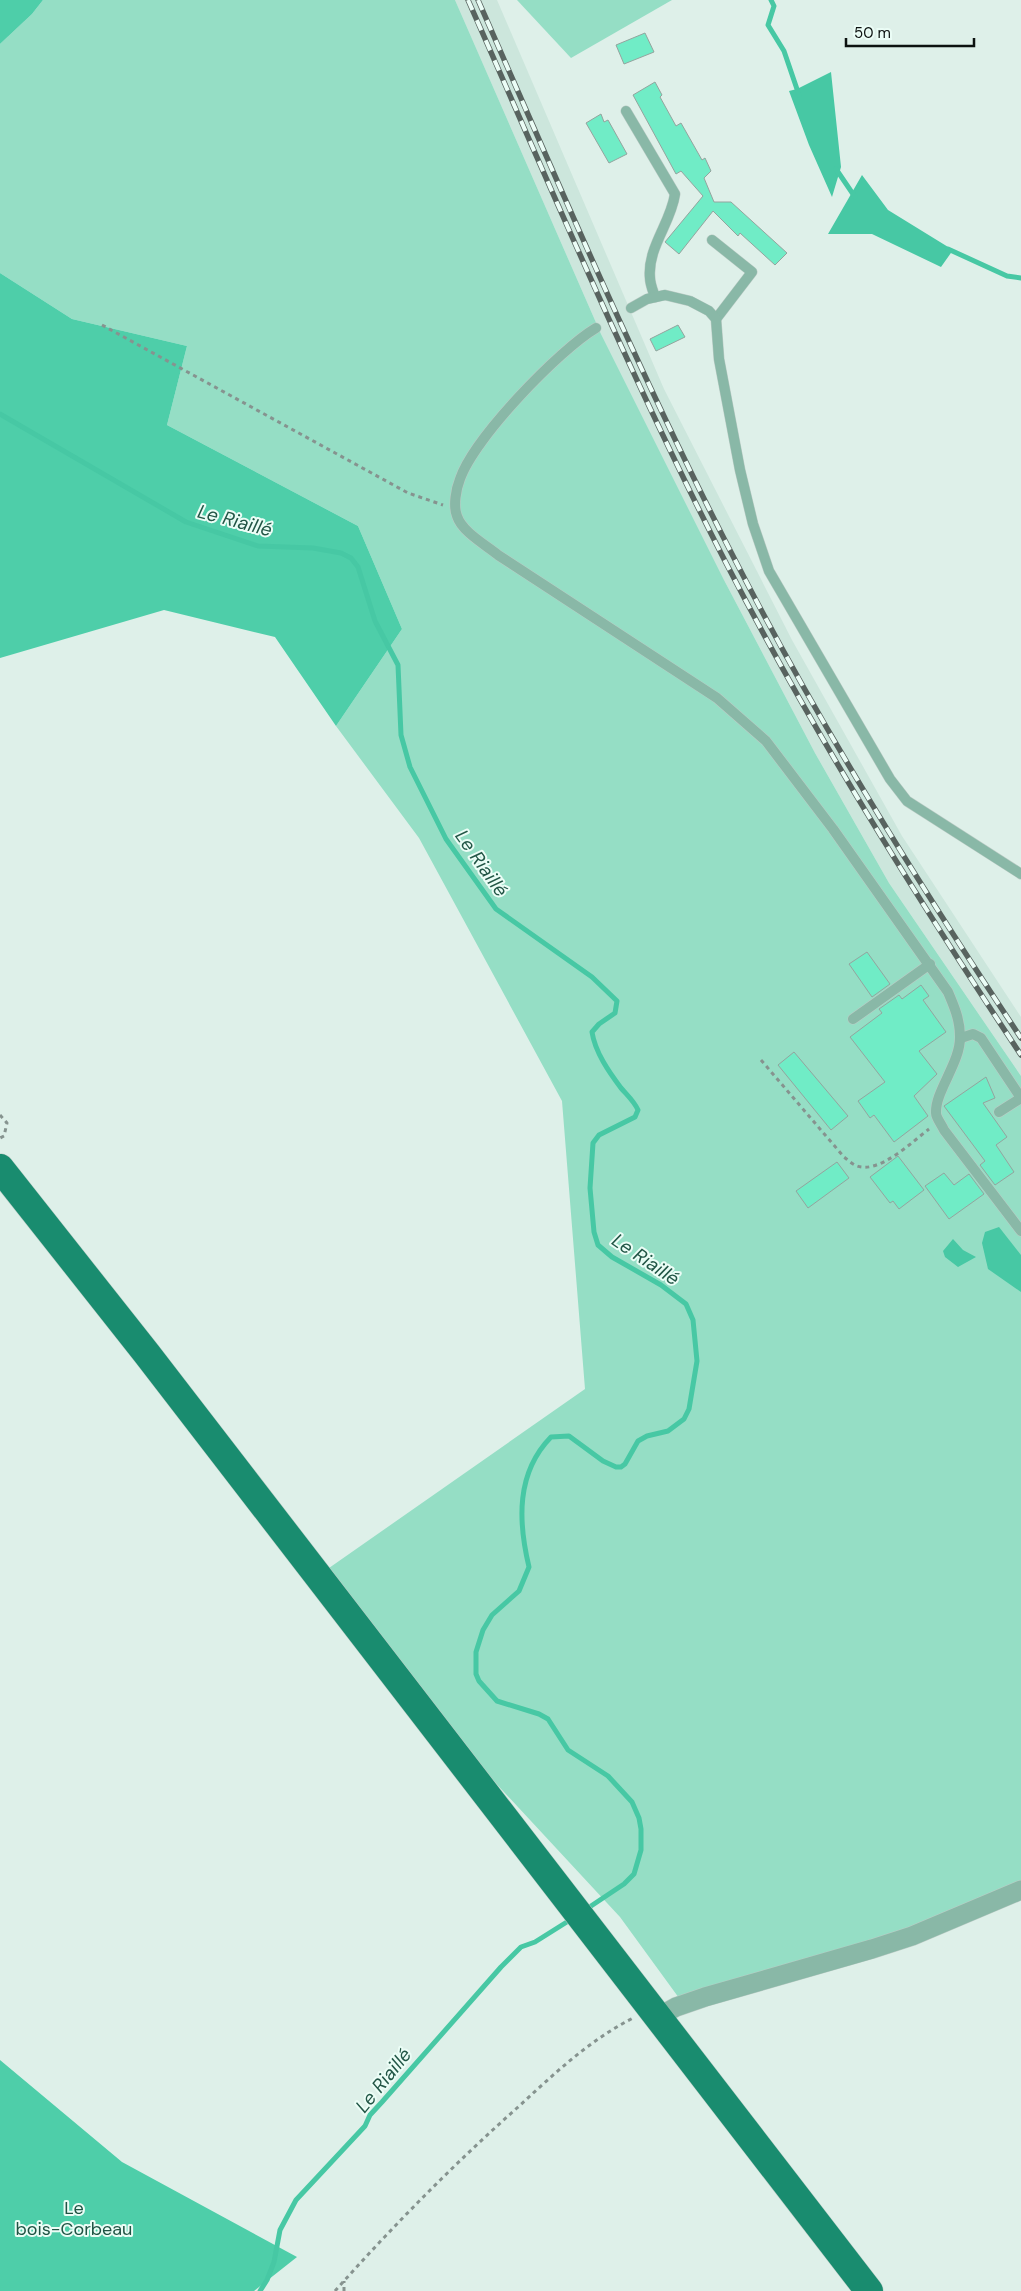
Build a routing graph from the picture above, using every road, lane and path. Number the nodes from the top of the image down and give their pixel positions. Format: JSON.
{"nodes":[{"id":1,"x":626,"y":111,"type":"dead end"},
{"id":2,"x":712,"y":240,"type":"dead end"},
{"id":3,"x":655,"y":297,"type":"junction"},
{"id":4,"x":631,"y":308,"type":"dead end"},
{"id":5,"x":716,"y":319,"type":"junction"},
{"id":6,"x":102,"y":325,"type":"dead end"},
{"id":7,"x":596,"y":328,"type":"dead end"},
{"id":8,"x":456,"y":507,"type":"junction"},
{"id":9,"x":1021,"y":874,"type":"edge"},
{"id":10,"x":930,"y":964,"type":"junction"},
{"id":11,"x":853,"y":1019,"type":"dead end"},
{"id":12,"x":961,"y":1038,"type":"junction"},
{"id":13,"x":761,"y":1060,"type":"dead end"},
{"id":14,"x":998,"y":1112,"type":"dead end"},
{"id":15,"x":0,"y":1115,"type":"edge"},
{"id":16,"x":939,"y":1121,"type":"junction"},
{"id":17,"x":0,"y":1138,"type":"edge"},
{"id":18,"x":0,"y":1168,"type":"edge"},
{"id":19,"x":1021,"y":1231,"type":"edge"},
{"id":20,"x":1021,"y":1890,"type":"edge"},
{"id":21,"x":654,"y":2012,"type":"junction"},
{"id":22,"x":344,"y":2281,"type":"junction"},
{"id":23,"x":335,"y":2291,"type":"edge"},
{"id":24,"x":344,"y":2291,"type":"edge"},
{"id":25,"x":869,"y":2291,"type":"edge"}],
"edges":[{"from":1,"to":3,"type":"lane"},
{"from":2,"to":5,"type":"lane"},
{"from":3,"to":4,"type":"lane"},
{"from":3,"to":5,"type":"lane"},
{"from":5,"to":9,"type":"lane"},
{"from":6,"to":8,"type":"path"},
{"from":7,"to":8,"type":"lane"},
{"from":8,"to":10,"type":"lane"},
{"from":10,"to":11,"type":"lane"},
{"from":10,"to":12,"type":"lane"},
{"from":12,"to":14,"type":"lane"},
{"from":12,"to":16,"type":"lane"},
{"from":13,"to":16,"type":"path"},
{"from":15,"to":17,"type":"path"},
{"from":16,"to":19,"type":"lane"},
{"from":18,"to":21,"type":"main road"},
{"from":20,"to":21,"type":"street"},
{"from":21,"to":22,"type":"path"},
{"from":21,"to":25,"type":"main road"},
{"from":22,"to":23,"type":"path"},
{"from":22,"to":24,"type":"path"}]}
